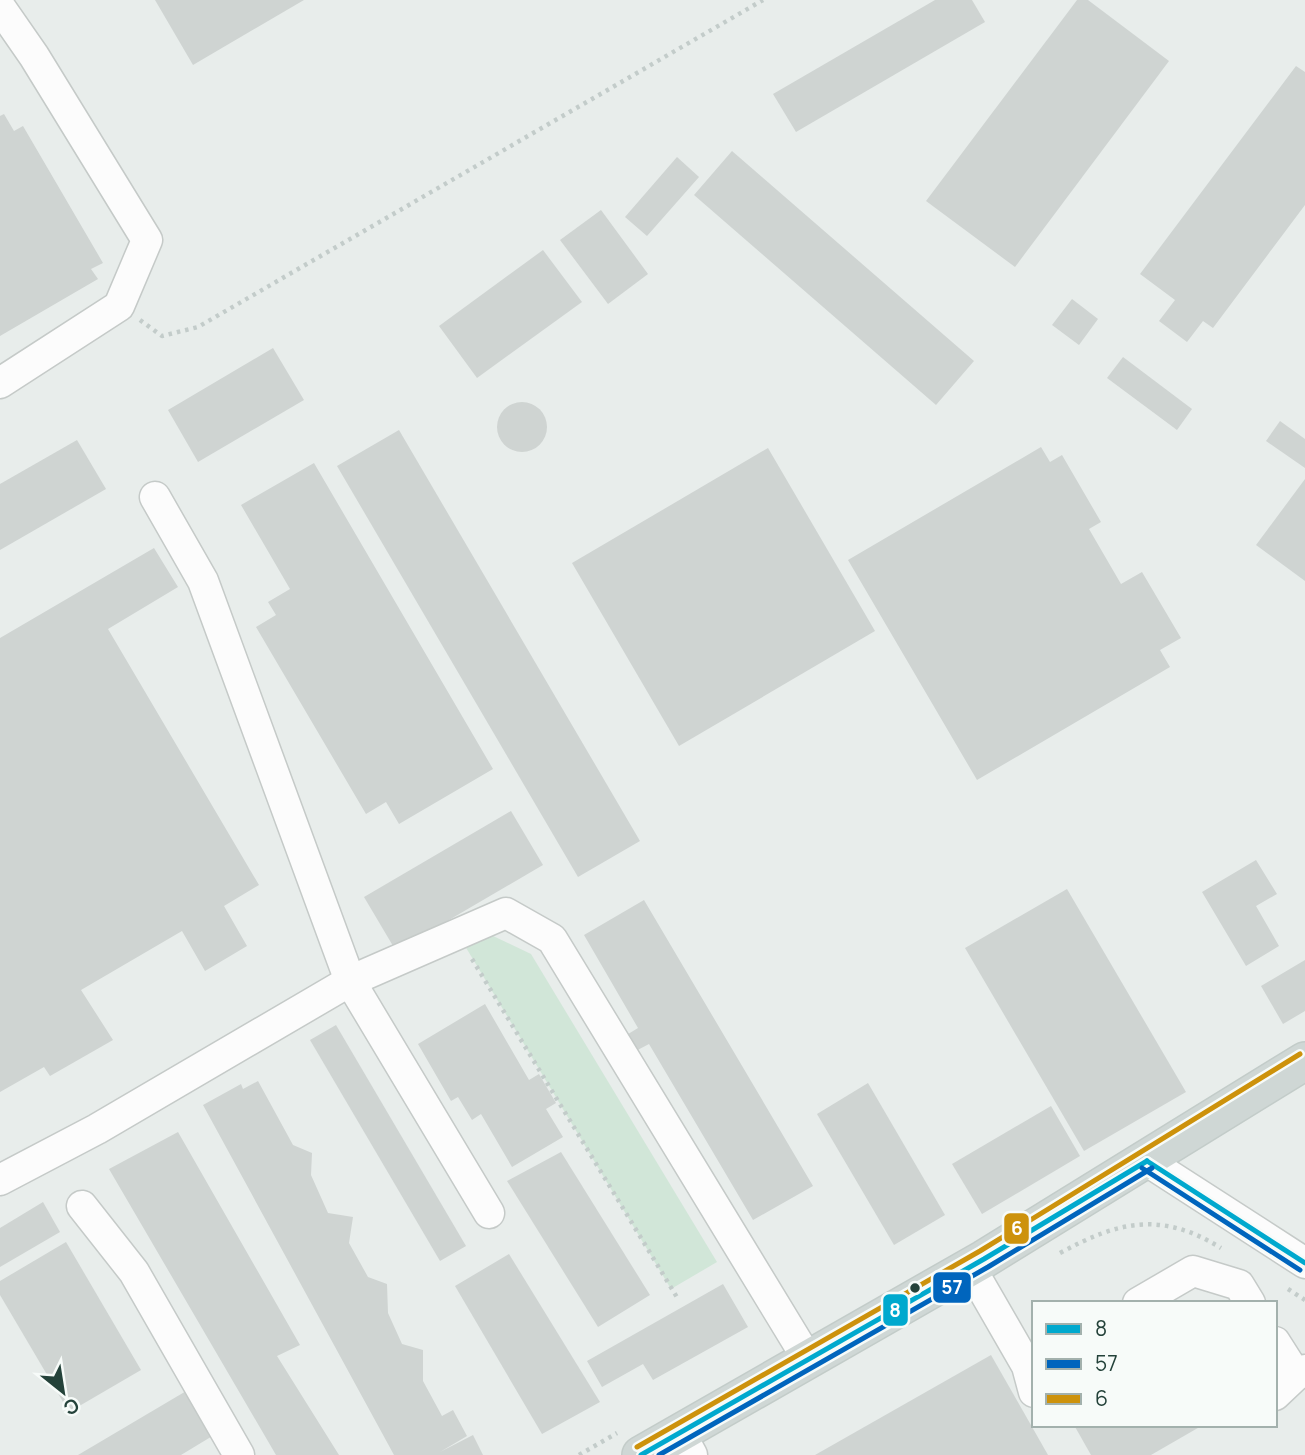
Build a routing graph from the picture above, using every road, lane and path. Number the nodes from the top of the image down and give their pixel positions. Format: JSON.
{"nodes":[{"id":1,"x":763,"y":0,"type":"edge"},
{"id":2,"x":0,"y":7,"type":"edge"},
{"id":3,"x":119,"y":306,"type":"junction"},
{"id":4,"x":0,"y":383,"type":"edge"},
{"id":5,"x":155,"y":497,"type":"dead end"},
{"id":6,"x":457,"y":933,"type":"junction"},
{"id":7,"x":350,"y":981,"type":"junction"},
{"id":8,"x":1305,"y":1061,"type":"edge"},
{"id":9,"x":1147,"y":1161,"type":"junction"},
{"id":10,"x":0,"y":1180,"type":"edge"},
{"id":11,"x":82,"y":1206,"type":"dead end"},
{"id":12,"x":489,"y":1213,"type":"dead end"},
{"id":13,"x":1305,"y":1263,"type":"edge"},
{"id":14,"x":970,"y":1267,"type":"junction"},
{"id":15,"x":678,"y":1300,"type":"dead end"},
{"id":16,"x":1141,"y":1301,"type":"edge"},
{"id":17,"x":1249,"y":1301,"type":"edge"},
{"id":18,"x":1277,"y":1346,"type":"edge"},
{"id":19,"x":807,"y":1359,"type":"junction"},
{"id":20,"x":1031,"y":1374,"type":"edge"},
{"id":21,"x":1292,"y":1380,"type":"edge"},
{"id":22,"x":686,"y":1444,"type":"edge"},
{"id":23,"x":239,"y":1455,"type":"edge"},
{"id":24,"x":641,"y":1455,"type":"edge"}],
"edges":[{"from":1,"to":3,"type":"path"},
{"from":2,"to":3,"type":"street"},
{"from":3,"to":4,"type":"street"},
{"from":5,"to":7,"type":"street"},
{"from":6,"to":7,"type":"street"},
{"from":6,"to":15,"type":"path"},
{"from":6,"to":19,"type":"street"},
{"from":7,"to":10,"type":"street"},
{"from":7,"to":12,"type":"street"},
{"from":8,"to":9,"type":"main road"},
{"from":9,"to":13,"type":"street"},
{"from":9,"to":14,"type":"main road"},
{"from":11,"to":23,"type":"street"},
{"from":14,"to":19,"type":"main road"},
{"from":14,"to":20,"type":"street"},
{"from":16,"to":17,"type":"street"},
{"from":18,"to":21,"type":"street"},
{"from":19,"to":22,"type":"main road"},
{"from":22,"to":24,"type":"main road"}]}
